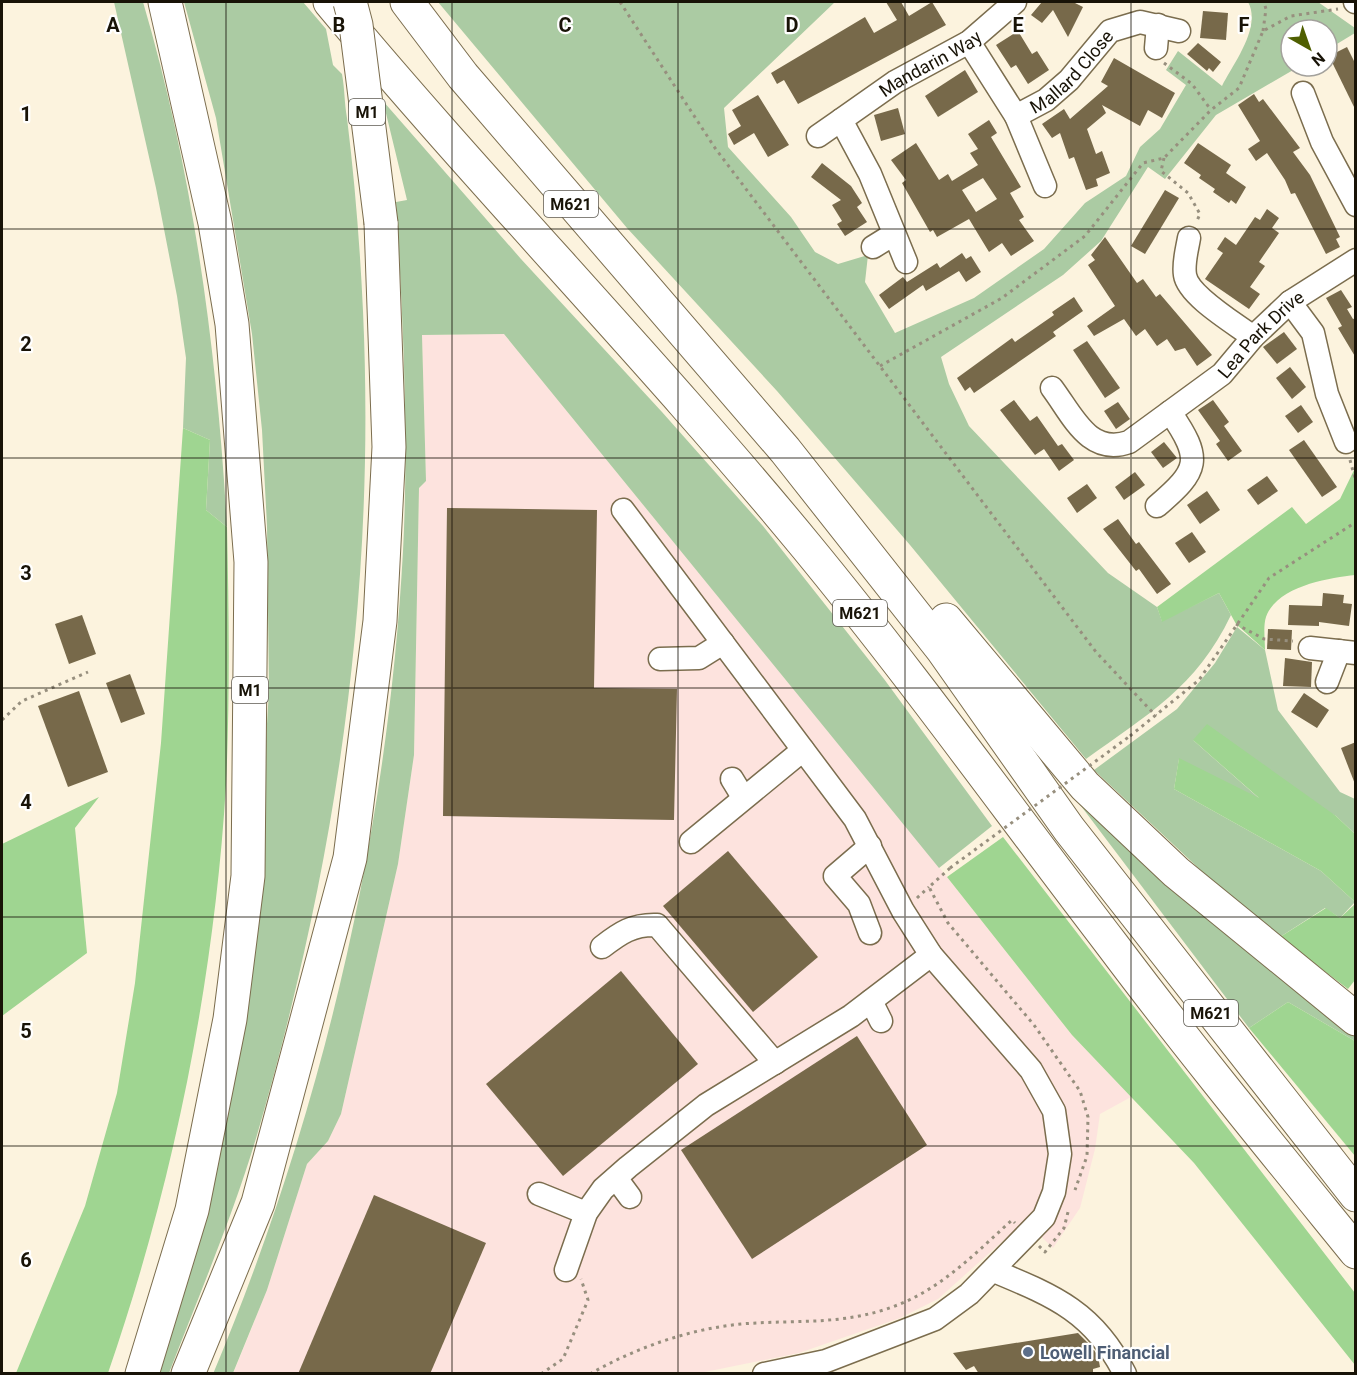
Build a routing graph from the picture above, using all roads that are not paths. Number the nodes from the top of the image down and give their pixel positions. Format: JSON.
{"nodes":[{"id":1,"x":165,"y":2,"type":"edge"},
{"id":2,"x":330,"y":2,"type":"edge"},
{"id":3,"x":350,"y":2,"type":"edge"},
{"id":4,"x":407,"y":2,"type":"edge"},
{"id":5,"x":1015,"y":2,"type":"edge"},
{"id":6,"x":969,"y":42,"type":"junction"},
{"id":7,"x":1156,"y":48,"type":"road end"},
{"id":8,"x":1303,"y":93,"type":"dead end"},
{"id":9,"x":1016,"y":116,"type":"junction"},
{"id":10,"x":841,"y":120,"type":"junction"},
{"id":11,"x":818,"y":136,"type":"dead end"},
{"id":12,"x":1349,"y":175,"type":"edge"},
{"id":13,"x":1045,"y":186,"type":"dead end"},
{"id":14,"x":1356,"y":205,"type":"edge"},
{"id":15,"x":894,"y":234,"type":"junction"},
{"id":16,"x":1189,"y":238,"type":"road end"},
{"id":17,"x":873,"y":247,"type":"dead end"},
{"id":18,"x":1356,"y":260,"type":"edge"},
{"id":19,"x":906,"y":262,"type":"dead end"},
{"id":20,"x":1290,"y":302,"type":"junction"},
{"id":21,"x":1253,"y":337,"type":"junction"},
{"id":22,"x":1052,"y":388,"type":"dead end"},
{"id":23,"x":743,"y":400,"type":"junction"},
{"id":24,"x":1170,"y":412,"type":"junction"},
{"id":25,"x":1346,"y":442,"type":"road end"},
{"id":26,"x":1156,"y":506,"type":"dead end"},
{"id":27,"x":622,"y":510,"type":"dead end"},
{"id":28,"x":723,"y":643,"type":"junction"},
{"id":29,"x":1310,"y":648,"type":"road end"},
{"id":30,"x":1347,"y":652,"type":"edge"},
{"id":31,"x":660,"y":659,"type":"dead end"},
{"id":32,"x":1327,"y":682,"type":"dead end"},
{"id":33,"x":803,"y":750,"type":"junction"},
{"id":34,"x":691,"y":842,"type":"dead end"},
{"id":35,"x":870,"y":846,"type":"junction"},
{"id":36,"x":870,"y":933,"type":"dead end"},
{"id":37,"x":602,"y":947,"type":"dead end"},
{"id":38,"x":931,"y":955,"type":"junction"},
{"id":39,"x":871,"y":1001,"type":"junction"},
{"id":40,"x":1356,"y":1019,"type":"edge"},
{"id":41,"x":881,"y":1021,"type":"dead end"},
{"id":42,"x":776,"y":1063,"type":"junction"},
{"id":43,"x":616,"y":1178,"type":"junction"},
{"id":44,"x":539,"y":1194,"type":"dead end"},
{"id":45,"x":1356,"y":1195,"type":"edge"},
{"id":46,"x":630,"y":1197,"type":"dead end"},
{"id":47,"x":586,"y":1213,"type":"junction"},
{"id":48,"x":1356,"y":1252,"type":"edge"},
{"id":49,"x":568,"y":1265,"type":"road end"},
{"id":50,"x":993,"y":1271,"type":"junction"},
{"id":51,"x":142,"y":1374,"type":"edge"},
{"id":52,"x":188,"y":1374,"type":"edge"},
{"id":53,"x":764,"y":1374,"type":"edge"},
{"id":54,"x":1125,"y":1374,"type":"edge"}],
"edges":[{"from":1,"to":51,"type":"highway","number":"M1"},
{"from":2,"to":48,"type":"highway","number":"M621"},
{"from":3,"to":52,"type":"highway","number":"M1","bridge":true},
{"from":4,"to":23,"type":"highway","number":"M621"},
{"from":5,"to":6,"type":"street","name":"Mandarin Way"},
{"from":6,"to":9,"type":"street"},
{"from":6,"to":10,"type":"street","name":"Mandarin Way"},
{"from":7,"to":9,"type":"street","name":"Mallard Close"},
{"from":8,"to":12,"type":"street"},
{"from":9,"to":13,"type":"street"},
{"from":10,"to":11,"type":"street","name":"Mandarin Way"},
{"from":10,"to":15,"type":"street"},
{"from":12,"to":14,"type":"street"},
{"from":15,"to":17,"type":"street"},
{"from":15,"to":19,"type":"street"},
{"from":16,"to":21,"type":"street"},
{"from":18,"to":20,"type":"street","name":"Lea Park Drive"},
{"from":20,"to":21,"type":"street","name":"Lea Park Drive"},
{"from":20,"to":25,"type":"street"},
{"from":21,"to":24,"type":"street","name":"Lea Park Drive"},
{"from":22,"to":24,"type":"street","name":"Lea Park Drive"},
{"from":23,"to":40,"type":"highway","number":"M621"},
{"from":23,"to":45,"type":"highway","number":"M621"},
{"from":24,"to":26,"type":"street"},
{"from":27,"to":28,"type":"street"},
{"from":28,"to":31,"type":"street"},
{"from":28,"to":33,"type":"street"},
{"from":29,"to":30,"type":"street"},
{"from":30,"to":32,"type":"street"},
{"from":33,"to":34,"type":"street"},
{"from":33,"to":35,"type":"street"},
{"from":35,"to":36,"type":"street"},
{"from":35,"to":38,"type":"street"},
{"from":37,"to":42,"type":"street"},
{"from":38,"to":39,"type":"street"},
{"from":38,"to":50,"type":"street"},
{"from":39,"to":41,"type":"street"},
{"from":39,"to":42,"type":"street"},
{"from":42,"to":43,"type":"street"},
{"from":43,"to":46,"type":"street"},
{"from":43,"to":47,"type":"street"},
{"from":44,"to":47,"type":"street"},
{"from":47,"to":49,"type":"street"},
{"from":50,"to":53,"type":"street"},
{"from":50,"to":54,"type":"street"}]}
